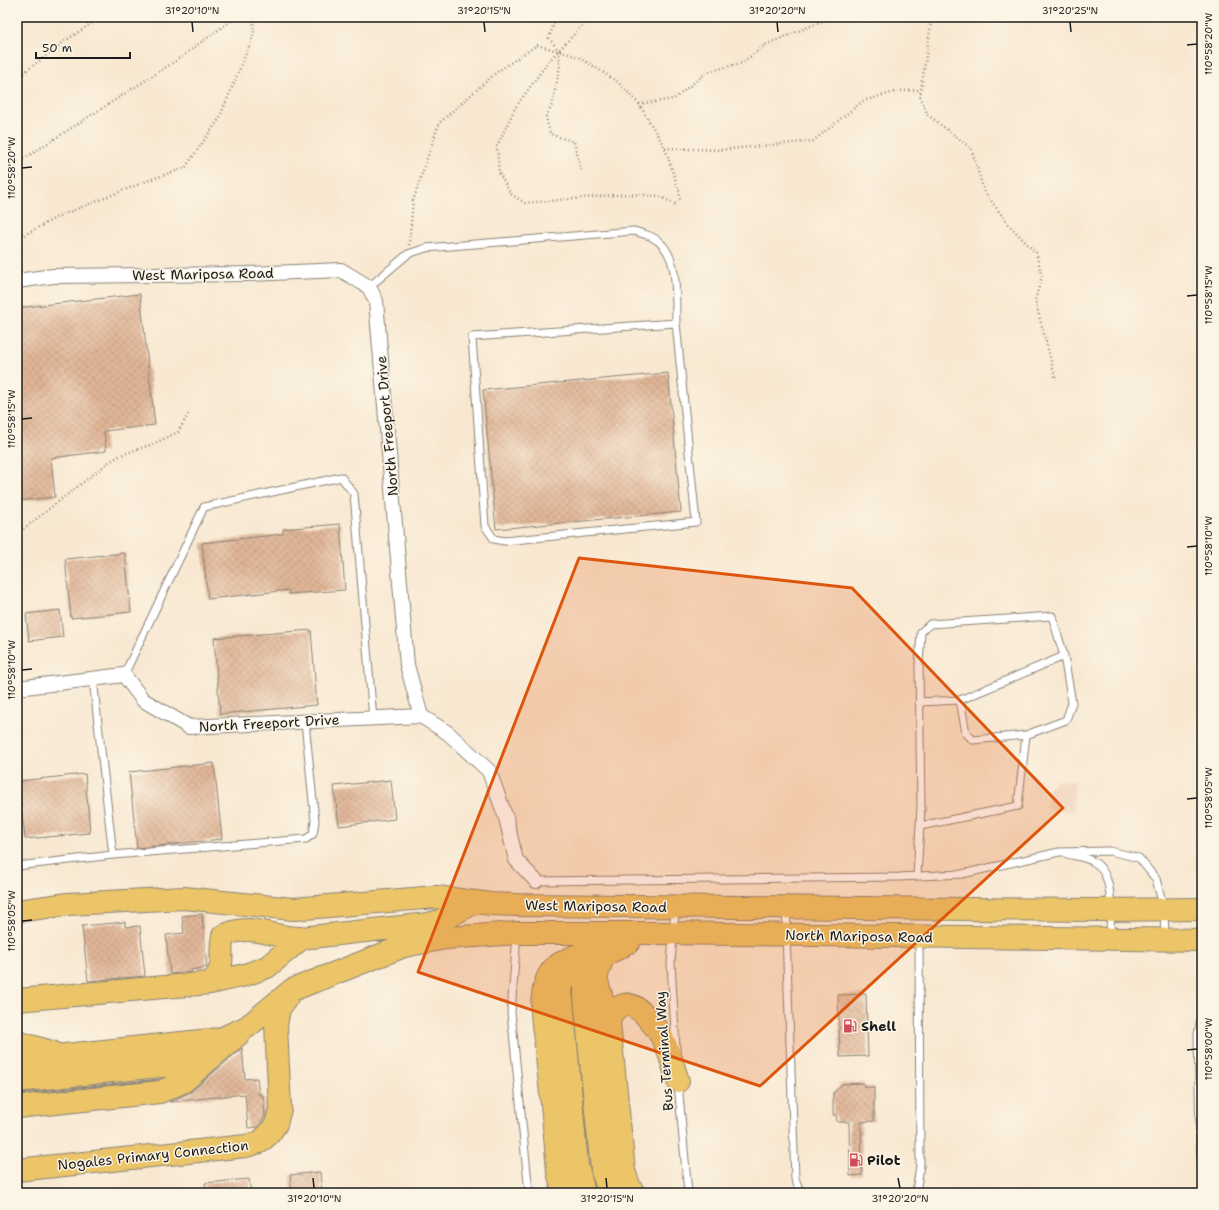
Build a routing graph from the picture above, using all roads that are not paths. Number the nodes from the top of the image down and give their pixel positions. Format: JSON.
{"nodes":[{"id":1,"x":17,"y":281,"type":"edge"},
{"id":2,"x":369,"y":287,"type":"junction"},
{"id":3,"x":676,"y":322,"type":"junction"},
{"id":4,"x":1064,"y":656,"type":"junction"},
{"id":5,"x":124,"y":675,"type":"junction"},
{"id":6,"x":93,"y":679,"type":"junction"},
{"id":7,"x":17,"y":688,"type":"edge"},
{"id":8,"x":960,"y":700,"type":"junction"},
{"id":9,"x":919,"y":702,"type":"junction"},
{"id":10,"x":421,"y":716,"type":"junction"},
{"id":11,"x":373,"y":719,"type":"junction"},
{"id":12,"x":306,"y":722,"type":"junction"},
{"id":13,"x":1026,"y":735,"type":"junction"},
{"id":14,"x":920,"y":826,"type":"junction"},
{"id":15,"x":1059,"y":852,"type":"junction"},
{"id":16,"x":113,"y":855,"type":"junction"},
{"id":17,"x":17,"y":866,"type":"edge"},
{"id":18,"x":917,"y":876,"type":"junction"},
{"id":19,"x":536,"y":881,"type":"joint"},
{"id":20,"x":492,"y":904,"type":"junction"},
{"id":21,"x":516,"y":905,"type":"junction"},
{"id":22,"x":253,"y":906,"type":"junction"},
{"id":23,"x":468,"y":906,"type":"junction"},
{"id":24,"x":675,"y":907,"type":"junction"},
{"id":25,"x":787,"y":908,"type":"junction"},
{"id":26,"x":1202,"y":908,"type":"edge"},
{"id":27,"x":1164,"y":909,"type":"junction"},
{"id":28,"x":1110,"y":910,"type":"junction"},
{"id":29,"x":17,"y":911,"type":"edge"},
{"id":30,"x":517,"y":933,"type":"junction"},
{"id":31,"x":661,"y":935,"type":"junction"},
{"id":32,"x":786,"y":935,"type":"junction"},
{"id":33,"x":919,"y":936,"type":"junction"},
{"id":34,"x":302,"y":938,"type":"junction"},
{"id":35,"x":1110,"y":939,"type":"junction"},
{"id":36,"x":1165,"y":940,"type":"junction"},
{"id":37,"x":1202,"y":940,"type":"edge"},
{"id":38,"x":593,"y":961,"type":"junction"},
{"id":39,"x":210,"y":983,"type":"junction"},
{"id":40,"x":292,"y":990,"type":"junction"},
{"id":41,"x":17,"y":1000,"type":"edge"},
{"id":42,"x":1202,"y":1013,"type":"edge"},
{"id":43,"x":609,"y":1023,"type":"junction"},
{"id":44,"x":247,"y":1027,"type":"junction"},
{"id":45,"x":18,"y":1048,"type":"edge"},
{"id":46,"x":79,"y":1054,"type":"junction"},
{"id":47,"x":210,"y":1058,"type":"junction"},
{"id":48,"x":17,"y":1081,"type":"edge"},
{"id":49,"x":678,"y":1081,"type":"junction"},
{"id":50,"x":17,"y":1107,"type":"edge"},
{"id":51,"x":1201,"y":1139,"type":"edge"},
{"id":52,"x":1202,"y":1168,"type":"edge"},
{"id":53,"x":20,"y":1169,"type":"edge"},
{"id":54,"x":529,"y":1193,"type":"edge"},
{"id":55,"x":563,"y":1193,"type":"edge"},
{"id":56,"x":572,"y":1193,"type":"edge"},
{"id":57,"x":584,"y":1193,"type":"edge"},
{"id":58,"x":596,"y":1193,"type":"edge"},
{"id":59,"x":610,"y":1193,"type":"edge"},
{"id":60,"x":622,"y":1193,"type":"edge"},
{"id":61,"x":634,"y":1193,"type":"edge"},
{"id":62,"x":688,"y":1193,"type":"edge"},
{"id":63,"x":801,"y":1193,"type":"edge"},
{"id":64,"x":916,"y":1193,"type":"edge"}],
"edges":[{"from":1,"to":2,"type":"street","name":"West Mariposa Road"},
{"from":2,"to":3,"type":"lane"},
{"from":2,"to":10,"type":"street","name":"North Freeport Drive"},
{"from":3,"to":3,"type":"lane"},
{"from":4,"to":8,"type":"lane"},
{"from":4,"to":9,"type":"lane"},
{"from":4,"to":13,"type":"lane"},
{"from":5,"to":6,"type":"street"},
{"from":5,"to":11,"type":"lane"},
{"from":5,"to":12,"type":"street","name":"North Freeport Drive"},
{"from":6,"to":7,"type":"street"},
{"from":6,"to":16,"type":"lane"},
{"from":8,"to":9,"type":"lane"},
{"from":8,"to":13,"type":"lane"},
{"from":9,"to":14,"type":"lane"},
{"from":10,"to":11,"type":"street","name":"North Freeport Drive"},
{"from":10,"to":19,"type":"street"},
{"from":11,"to":12,"type":"street","name":"North Freeport Drive"},
{"from":12,"to":16,"type":"lane"},
{"from":13,"to":14,"type":"lane"},
{"from":14,"to":18,"type":"lane"},
{"from":15,"to":18,"type":"lane"},
{"from":15,"to":27,"type":"lane"},
{"from":15,"to":28,"type":"lane"},
{"from":16,"to":17,"type":"lane"},
{"from":18,"to":19,"type":"lane"},
{"from":20,"to":21,"type":"highway"},
{"from":20,"to":22,"type":"highway"},
{"from":20,"to":23,"type":"highway"},
{"from":21,"to":24,"type":"highway","name":"West Mariposa Road"},
{"from":21,"to":30,"type":"highway"},
{"from":22,"to":23,"type":"highway"},
{"from":22,"to":29,"type":"highway"},
{"from":23,"to":34,"type":"highway"},
{"from":24,"to":25,"type":"highway","name":"North Mariposa Road"},
{"from":24,"to":31,"type":"lane","name":"Bus Terminal Way"},
{"from":25,"to":28,"type":"highway","name":"North Mariposa Road"},
{"from":25,"to":32,"type":"lane"},
{"from":26,"to":27,"type":"highway","name":"North Mariposa Road"},
{"from":27,"to":28,"type":"highway","name":"North Mariposa Road"},
{"from":27,"to":36,"type":"lane"},
{"from":28,"to":35,"type":"lane"},
{"from":30,"to":31,"type":"highway","name":"North Mariposa Road"},
{"from":30,"to":40,"type":"highway"},
{"from":30,"to":54,"type":"lane"},
{"from":31,"to":32,"type":"highway","name":"North Mariposa Road"},
{"from":31,"to":38,"type":"highway"},
{"from":31,"to":38,"type":"highway"},
{"from":31,"to":49,"type":"lane","name":"Bus Terminal Way"},
{"from":32,"to":33,"type":"highway","name":"North Mariposa Road"},
{"from":32,"to":63,"type":"lane"},
{"from":33,"to":35,"type":"highway","name":"North Mariposa Road"},
{"from":33,"to":64,"type":"lane"},
{"from":34,"to":39,"type":"highway"},
{"from":34,"to":39,"type":"highway"},
{"from":35,"to":36,"type":"highway","name":"North Mariposa Road"},
{"from":36,"to":37,"type":"highway","name":"North Mariposa Road"},
{"from":38,"to":43,"type":"highway"},
{"from":38,"to":55,"type":"highway"},
{"from":38,"to":56,"type":"highway"},
{"from":38,"to":57,"type":"highway"},
{"from":38,"to":58,"type":"highway"},
{"from":38,"to":59,"type":"highway"},
{"from":38,"to":60,"type":"highway"},
{"from":39,"to":41,"type":"highway"},
{"from":40,"to":44,"type":"highway"},
{"from":40,"to":53,"type":"highway","name":"Nogales Primary Connection"},
{"from":42,"to":51,"type":"lane"},
{"from":43,"to":49,"type":"highway"},
{"from":43,"to":61,"type":"highway"},
{"from":44,"to":46,"type":"highway"},
{"from":44,"to":47,"type":"highway"},
{"from":45,"to":46,"type":"highway"},
{"from":45,"to":46,"type":"highway"},
{"from":47,"to":48,"type":"highway"},
{"from":47,"to":50,"type":"highway"},
{"from":49,"to":62,"type":"lane","name":"Bus Terminal Way"},
{"from":51,"to":52,"type":"lane"}]}
